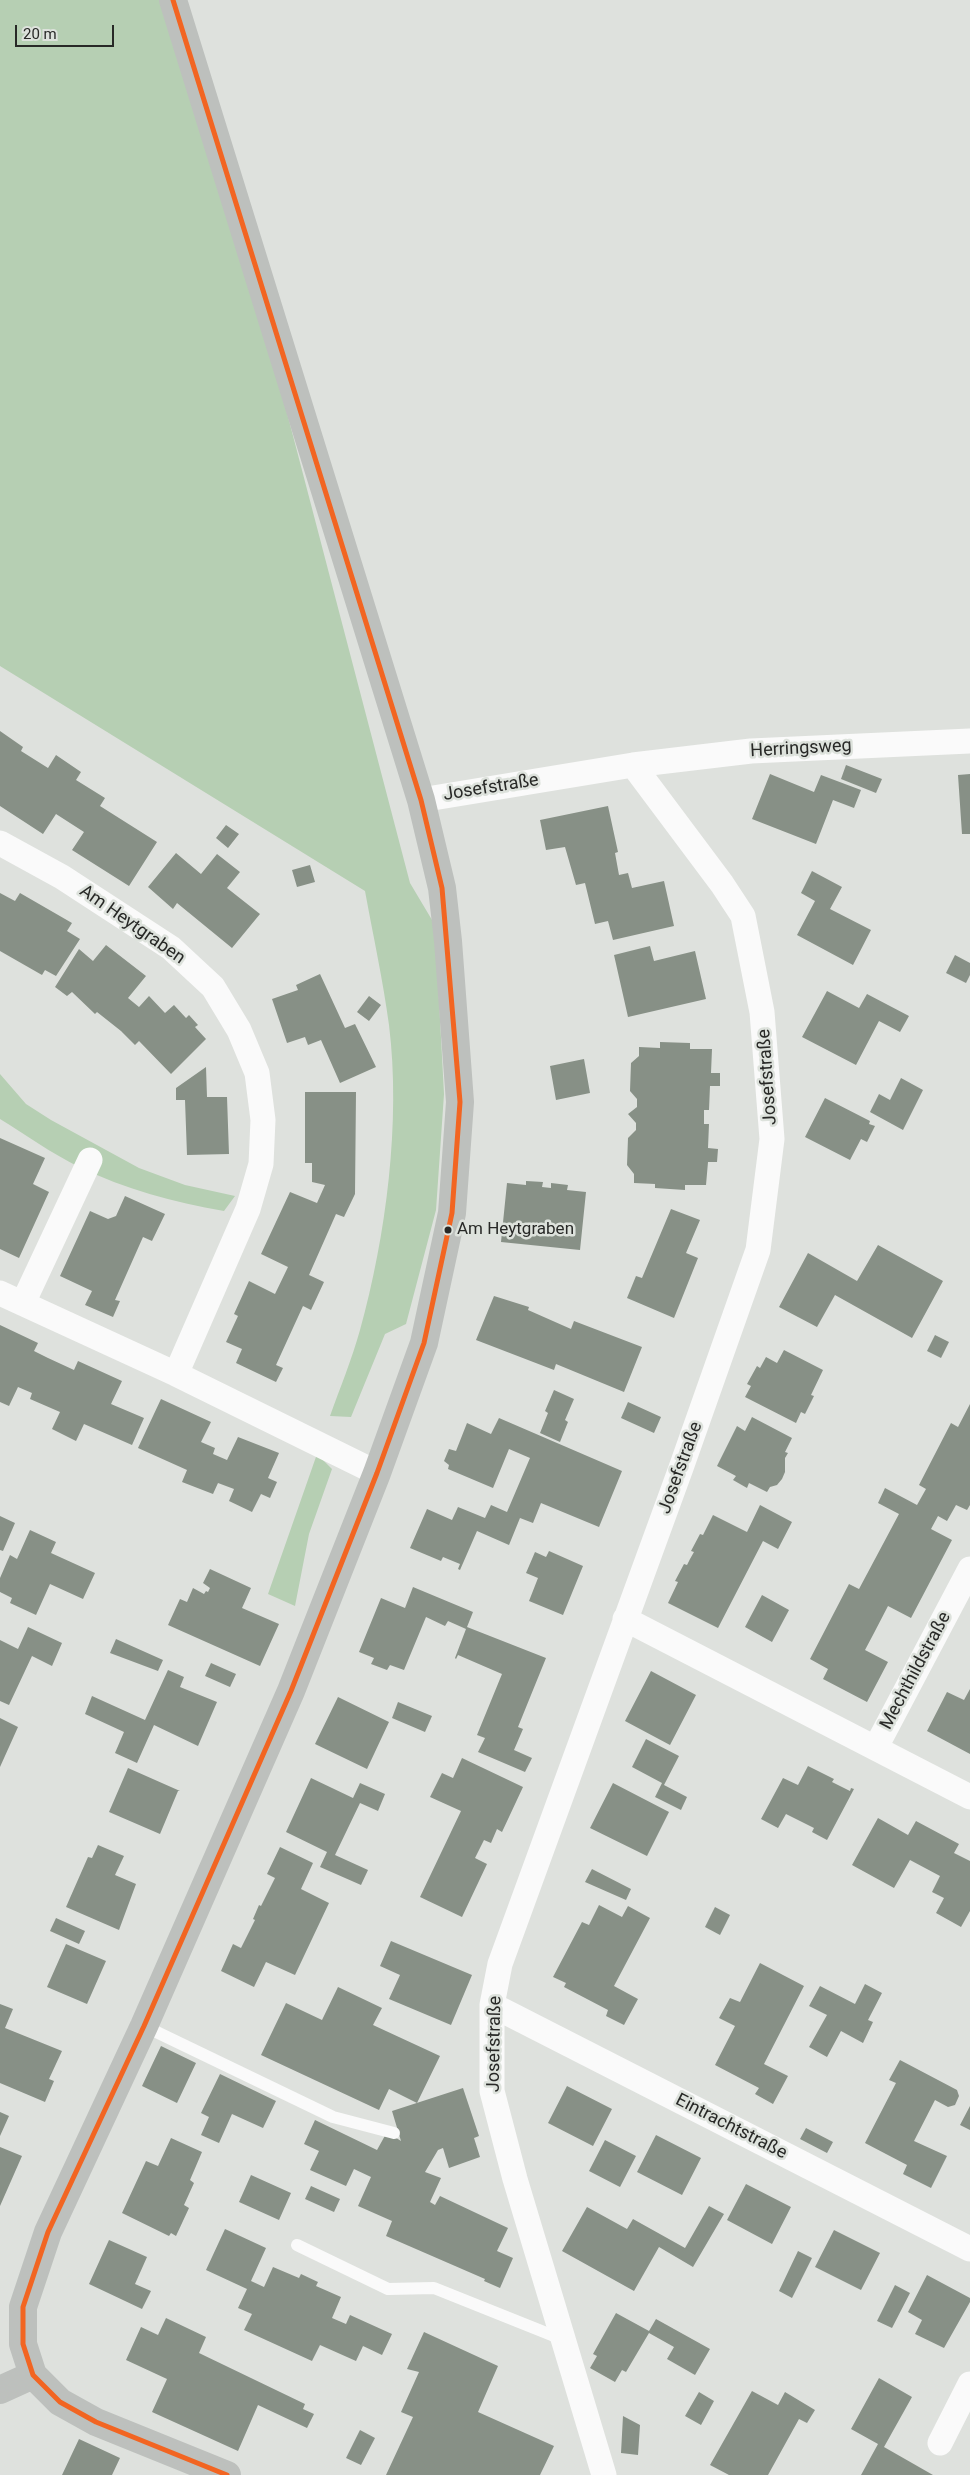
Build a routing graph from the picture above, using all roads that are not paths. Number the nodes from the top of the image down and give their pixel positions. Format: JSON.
{"nodes":[{"id":1,"x":173,"y":0,"type":"edge"},
{"id":2,"x":970,"y":740,"type":"edge"},
{"id":3,"x":633,"y":765,"type":"junction"},
{"id":4,"x":421,"y":800,"type":"junction"},
{"id":5,"x":0,"y":843,"type":"edge"},
{"id":6,"x":90,"y":1160,"type":"dead end"},
{"id":7,"x":0,"y":1293,"type":"edge"},
{"id":8,"x":23,"y":1303,"type":"junction"},
{"id":9,"x":176,"y":1374,"type":"junction"},
{"id":10,"x":377,"y":1473,"type":"junction"},
{"id":11,"x":970,"y":1569,"type":"edge"},
{"id":12,"x":625,"y":1619,"type":"junction"},
{"id":13,"x":876,"y":1747,"type":"junction"},
{"id":14,"x":970,"y":1797,"type":"edge"},
{"id":15,"x":492,"y":2005,"type":"junction"},
{"id":16,"x":144,"y":2026,"type":"junction"},
{"id":17,"x":394,"y":2133,"type":"dead end"},
{"id":18,"x":297,"y":2245,"type":"dead end"},
{"id":19,"x":970,"y":2249,"type":"edge"},
{"id":20,"x":564,"y":2340,"type":"junction"},
{"id":21,"x":33,"y":2374,"type":"junction"},
{"id":22,"x":970,"y":2384,"type":"edge"},
{"id":23,"x":0,"y":2390,"type":"edge"},
{"id":24,"x":940,"y":2443,"type":"dead end"},
{"id":25,"x":227,"y":2475,"type":"edge"},
{"id":26,"x":604,"y":2475,"type":"edge"}],
"edges":[{"from":1,"to":4,"type":"street"},
{"from":2,"to":3,"type":"street","name":"Herringsweg"},
{"from":3,"to":4,"type":"street","name":"Josefstraße"},
{"from":3,"to":12,"type":"street","name":"Josefstraße"},
{"from":4,"to":10,"type":"street"},
{"from":5,"to":9,"type":"street","name":"Am Heytgraben"},
{"from":6,"to":8,"type":"street"},
{"from":7,"to":8,"type":"street"},
{"from":8,"to":9,"type":"street"},
{"from":9,"to":10,"type":"street"},
{"from":10,"to":16,"type":"street"},
{"from":11,"to":13,"type":"street","name":"Mechthildstraße"},
{"from":12,"to":13,"type":"street"},
{"from":12,"to":15,"type":"street","name":"Josefstraße"},
{"from":13,"to":14,"type":"street"},
{"from":15,"to":19,"type":"street","name":"Eintrachtstraße"},
{"from":15,"to":20,"type":"street","name":"Josefstraße"},
{"from":16,"to":17,"type":"lane"},
{"from":16,"to":21,"type":"street"},
{"from":18,"to":20,"type":"lane"},
{"from":20,"to":26,"type":"street","name":"Josefstraße"},
{"from":21,"to":23,"type":"street"},
{"from":21,"to":25,"type":"street"},
{"from":22,"to":24,"type":"street"}]}
